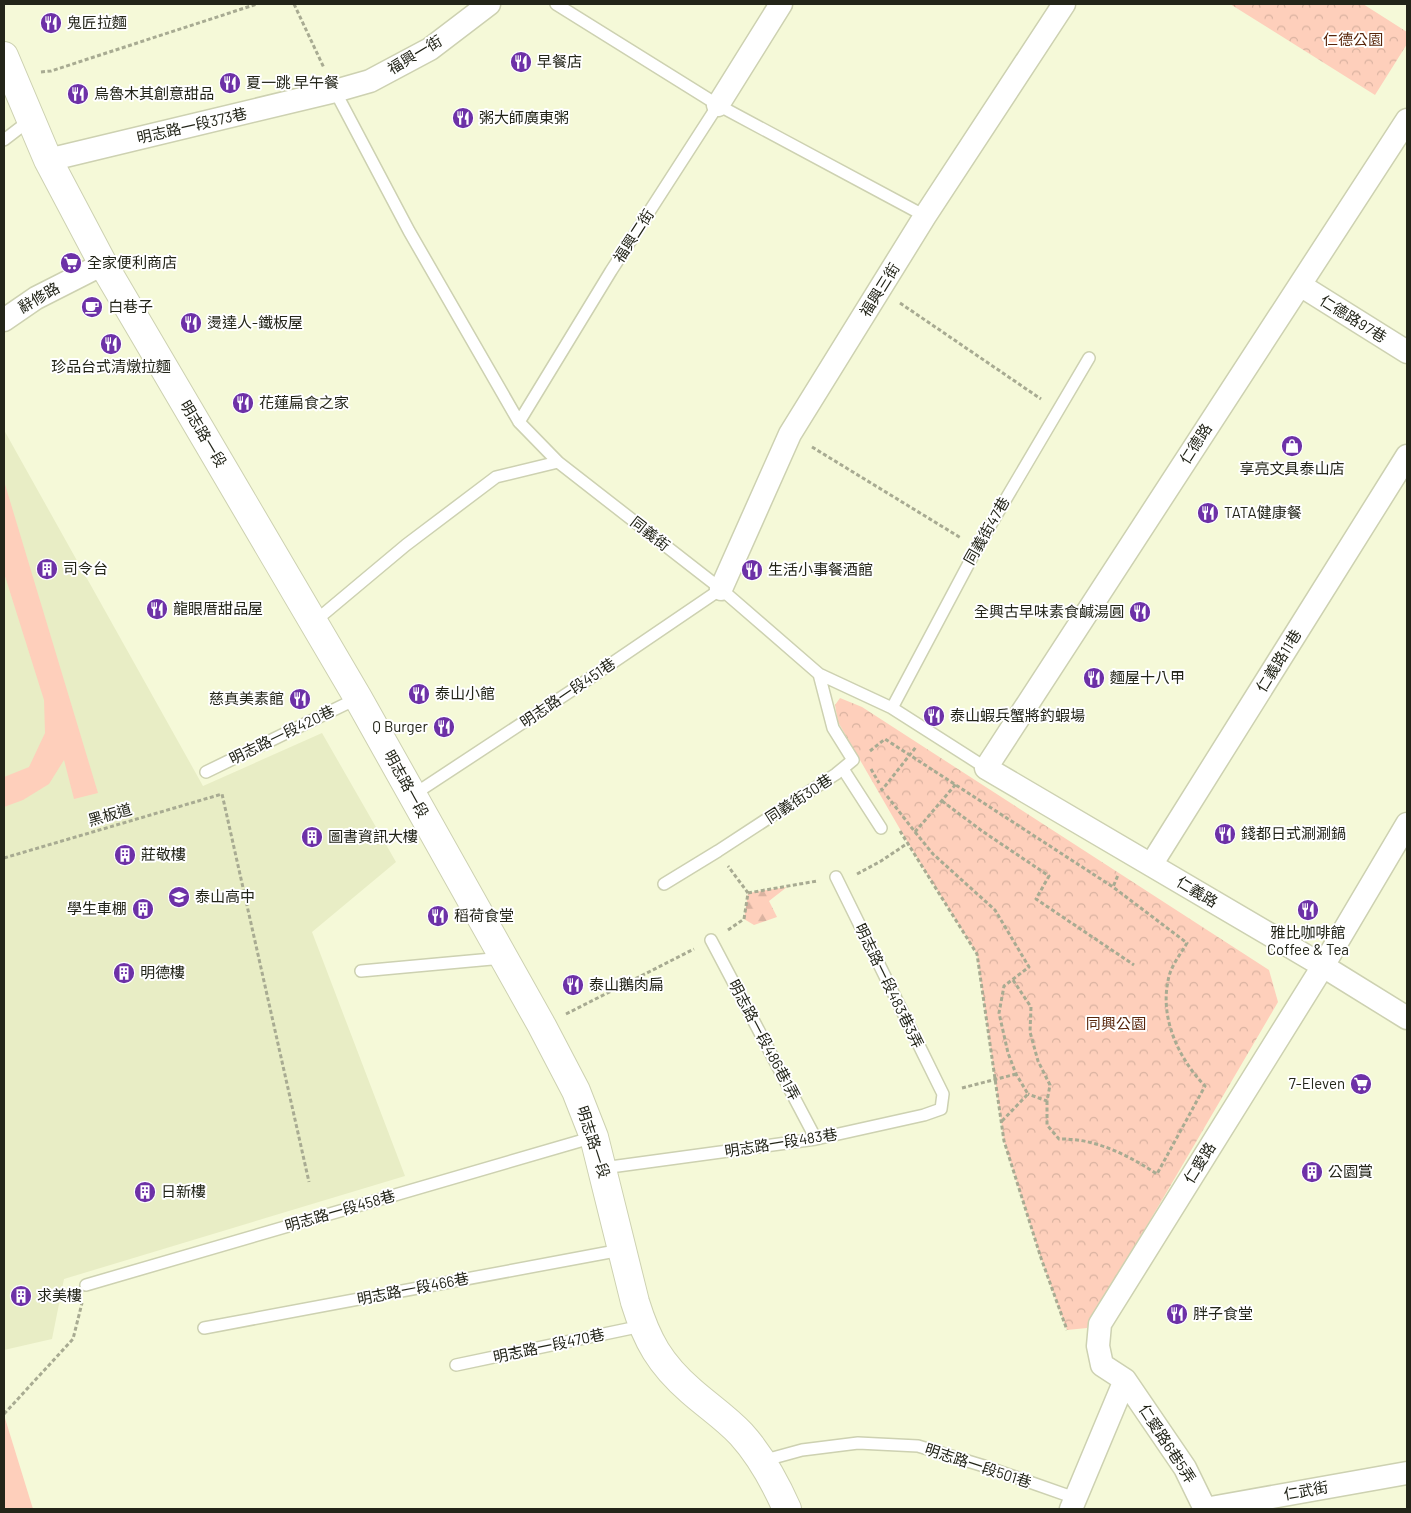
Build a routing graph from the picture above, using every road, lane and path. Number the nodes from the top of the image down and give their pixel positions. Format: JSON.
{"nodes":[{"id":1,"x":257,"y":4,"type":"edge"},
{"id":2,"x":294,"y":4,"type":"edge"},
{"id":3,"x":489,"y":4,"type":"edge"},
{"id":4,"x":556,"y":4,"type":"edge"},
{"id":5,"x":781,"y":4,"type":"edge"},
{"id":6,"x":1064,"y":4,"type":"edge"},
{"id":7,"x":8,"y":66,"type":"edge"},
{"id":8,"x":335,"y":92,"type":"junction"},
{"id":9,"x":718,"y":105,"type":"junction"},
{"id":10,"x":30,"y":120,"type":"junction"},
{"id":11,"x":1407,"y":120,"type":"edge"},
{"id":12,"x":4,"y":140,"type":"edge"},
{"id":13,"x":48,"y":160,"type":"junction"},
{"id":14,"x":925,"y":216,"type":"junction"},
{"id":15,"x":103,"y":264,"type":"junction"},
{"id":16,"x":1300,"y":285,"type":"junction"},
{"id":17,"x":880,"y":290,"type":"junction"},
{"id":18,"x":4,"y":320,"type":"edge"},
{"id":19,"x":1407,"y":352,"type":"edge"},
{"id":20,"x":1089,"y":358,"type":"dead end"},
{"id":21,"x":1058,"y":410,"type":"junction"},
{"id":22,"x":519,"y":422,"type":"junction"},
{"id":23,"x":790,"y":434,"type":"junction"},
{"id":24,"x":1407,"y":456,"type":"edge"},
{"id":25,"x":558,"y":462,"type":"junction"},
{"id":26,"x":977,"y":548,"type":"junction"},
{"id":27,"x":721,"y":589,"type":"junction"},
{"id":28,"x":314,"y":622,"type":"junction"},
{"id":29,"x":819,"y":674,"type":"junction"},
{"id":30,"x":358,"y":698,"type":"junction"},
{"id":31,"x":892,"y":708,"type":"junction"},
{"id":32,"x":911,"y":754,"type":"junction"},
{"id":33,"x":869,"y":756,"type":"dead end"},
{"id":34,"x":868,"y":762,"type":"dead end"},
{"id":35,"x":986,"y":768,"type":"junction"},
{"id":36,"x":843,"y":769,"type":"junction"},
{"id":37,"x":206,"y":772,"type":"dead end"},
{"id":38,"x":956,"y":784,"type":"junction"},
{"id":39,"x":882,"y":790,"type":"junction"},
{"id":40,"x":413,"y":795,"type":"junction"},
{"id":41,"x":942,"y":801,"type":"junction"},
{"id":42,"x":1407,"y":824,"type":"edge"},
{"id":43,"x":897,"y":827,"type":"dead end"},
{"id":44,"x":881,"y":828,"type":"dead end"},
{"id":45,"x":915,"y":832,"type":"junction"},
{"id":46,"x":718,"y":852,"type":"junction"},
{"id":47,"x":4,"y":858,"type":"edge"},
{"id":48,"x":1151,"y":865,"type":"junction"},
{"id":49,"x":1120,"y":869,"type":"dead end"},
{"id":50,"x":836,"y":877,"type":"dead end"},
{"id":51,"x":664,"y":884,"type":"dead end"},
{"id":52,"x":1113,"y":886,"type":"junction"},
{"id":53,"x":711,"y":940,"type":"junction"},
{"id":54,"x":503,"y":958,"type":"junction"},
{"id":55,"x":1134,"y":965,"type":"dead end"},
{"id":56,"x":1323,"y":966,"type":"junction"},
{"id":57,"x":360,"y":971,"type":"dead end"},
{"id":58,"x":1012,"y":980,"type":"junction"},
{"id":59,"x":1407,"y":1018,"type":"edge"},
{"id":60,"x":542,"y":1026,"type":"junction"},
{"id":61,"x":1016,"y":1074,"type":"junction"},
{"id":62,"x":995,"y":1079,"type":"junction"},
{"id":63,"x":942,"y":1094,"type":"junction"},
{"id":64,"x":1028,"y":1094,"type":"junction"},
{"id":65,"x":1048,"y":1101,"type":"junction"},
{"id":66,"x":1001,"y":1122,"type":"junction"},
{"id":67,"x":594,"y":1137,"type":"junction"},
{"id":68,"x":816,"y":1139,"type":"junction"},
{"id":69,"x":602,"y":1168,"type":"junction"},
{"id":70,"x":309,"y":1182,"type":"dead end"},
{"id":71,"x":621,"y":1250,"type":"junction"},
{"id":72,"x":86,"y":1285,"type":"joint"},
{"id":73,"x":642,"y":1326,"type":"junction"},
{"id":74,"x":204,"y":1328,"type":"dead end"},
{"id":75,"x":1067,"y":1330,"type":"dead end"},
{"id":76,"x":456,"y":1365,"type":"dead end"},
{"id":77,"x":1125,"y":1380,"type":"junction"},
{"id":78,"x":4,"y":1414,"type":"edge"},
{"id":79,"x":762,"y":1460,"type":"junction"},
{"id":80,"x":1407,"y":1473,"type":"edge"},
{"id":81,"x":1073,"y":1504,"type":"edge"},
{"id":82,"x":787,"y":1509,"type":"edge"},
{"id":83,"x":1205,"y":1509,"type":"edge"}],
"edges":[{"from":1,"to":7,"type":"path"},
{"from":2,"to":8,"type":"path"},
{"from":3,"to":8,"type":"street","name":"福興一街"},
{"from":4,"to":9,"type":"lane"},
{"from":5,"to":9,"type":"street","name":"福興二街"},
{"from":6,"to":14,"type":"street","name":"福興三街"},
{"from":7,"to":10,"type":"main road","name":"明志路一段"},
{"from":8,"to":13,"type":"street","name":"明志路一段373巷"},
{"from":8,"to":22,"type":"lane"},
{"from":9,"to":14,"type":"lane"},
{"from":9,"to":22,"type":"lane","name":"福興二街"},
{"from":10,"to":12,"type":"lane"},
{"from":10,"to":13,"type":"main road","name":"明志路一段"},
{"from":11,"to":16,"type":"street","name":"仁德路"},
{"from":13,"to":15,"type":"main road","name":"明志路一段"},
{"from":14,"to":17,"type":"street","name":"福興三街"},
{"from":15,"to":18,"type":"street","name":"辭修路"},
{"from":15,"to":28,"type":"main road","name":"明志路一段"},
{"from":16,"to":19,"type":"street","name":"仁德路97巷"},
{"from":16,"to":35,"type":"street","name":"仁德路"},
{"from":17,"to":21,"type":"path"},
{"from":17,"to":23,"type":"street","name":"福興三街"},
{"from":20,"to":21,"type":"lane","name":"同義街47巷"},
{"from":21,"to":26,"type":"lane","name":"同義街47巷"},
{"from":22,"to":25,"type":"lane"},
{"from":23,"to":26,"type":"path"},
{"from":23,"to":27,"type":"street","name":"福興三街"},
{"from":24,"to":48,"type":"street","name":"仁義路11巷"},
{"from":25,"to":27,"type":"lane","name":"同義街"},
{"from":25,"to":28,"type":"lane"},
{"from":26,"to":31,"type":"lane","name":"同義街47巷"},
{"from":27,"to":29,"type":"lane","name":"同義街"},
{"from":27,"to":40,"type":"lane","name":"明志路一段451巷"},
{"from":28,"to":30,"type":"main road","name":"明志路一段"},
{"from":29,"to":31,"type":"lane","name":"同義街"},
{"from":29,"to":36,"type":"lane","name":"同義街30巷"},
{"from":30,"to":37,"type":"lane","name":"明志路一段420巷"},
{"from":30,"to":40,"type":"main road","name":"明志路一段"},
{"from":31,"to":35,"type":"lane","name":"同義街"},
{"from":32,"to":33,"type":"path"},
{"from":32,"to":38,"type":"path"},
{"from":32,"to":39,"type":"path"},
{"from":34,"to":39,"type":"path"},
{"from":35,"to":48,"type":"street","name":"仁義路"},
{"from":36,"to":44,"type":"lane"},
{"from":36,"to":46,"type":"lane","name":"同義街30巷"},
{"from":38,"to":41,"type":"path"},
{"from":38,"to":52,"type":"path"},
{"from":39,"to":45,"type":"path"},
{"from":40,"to":54,"type":"main road","name":"明志路一段"},
{"from":41,"to":45,"type":"path"},
{"from":41,"to":55,"type":"path"},
{"from":42,"to":56,"type":"street","name":"仁愛路"},
{"from":43,"to":62,"type":"path"},
{"from":45,"to":58,"type":"path"},
{"from":46,"to":51,"type":"lane","name":"同義街30巷"},
{"from":46,"to":53,"type":"path"},
{"from":47,"to":70,"type":"path","name":"黑板道"},
{"from":48,"to":56,"type":"street","name":"仁義路"},
{"from":49,"to":52,"type":"path"},
{"from":50,"to":63,"type":"lane","name":"明志路一段483巷3弄"},
{"from":52,"to":65,"type":"path"},
{"from":53,"to":60,"type":"path"},
{"from":53,"to":68,"type":"lane","name":"明志路一段486巷1弄"},
{"from":54,"to":57,"type":"lane"},
{"from":54,"to":60,"type":"main road","name":"明志路一段"},
{"from":56,"to":59,"type":"street","name":"仁義路"},
{"from":56,"to":77,"type":"street","name":"仁愛路"},
{"from":58,"to":61,"type":"path"},
{"from":58,"to":65,"type":"path"},
{"from":60,"to":67,"type":"main road","name":"明志路一段"},
{"from":61,"to":62,"type":"path"},
{"from":61,"to":64,"type":"path"},
{"from":62,"to":63,"type":"path"},
{"from":62,"to":66,"type":"path"},
{"from":63,"to":68,"type":"lane","name":"明志路一段483巷"},
{"from":64,"to":65,"type":"path"},
{"from":64,"to":66,"type":"path"},
{"from":66,"to":75,"type":"path"},
{"from":67,"to":69,"type":"main road","name":"明志路一段"},
{"from":67,"to":72,"type":"lane","name":"明志路一段458巷"},
{"from":68,"to":69,"type":"lane","name":"明志路一段483巷"},
{"from":69,"to":71,"type":"main road","name":"明志路一段"},
{"from":71,"to":73,"type":"main road","name":"明志路一段"},
{"from":71,"to":74,"type":"lane","name":"明志路一段466巷"},
{"from":72,"to":78,"type":"path"},
{"from":73,"to":76,"type":"lane","name":"明志路一段470巷"},
{"from":73,"to":79,"type":"main road","name":"明志路一段"},
{"from":77,"to":81,"type":"street"},
{"from":77,"to":83,"type":"street","name":"仁愛路6巷5弄"},
{"from":79,"to":81,"type":"lane","name":"明志路一段501巷"},
{"from":79,"to":82,"type":"main road","name":"明志路一段"},
{"from":80,"to":83,"type":"street","name":"仁武街"}]}
